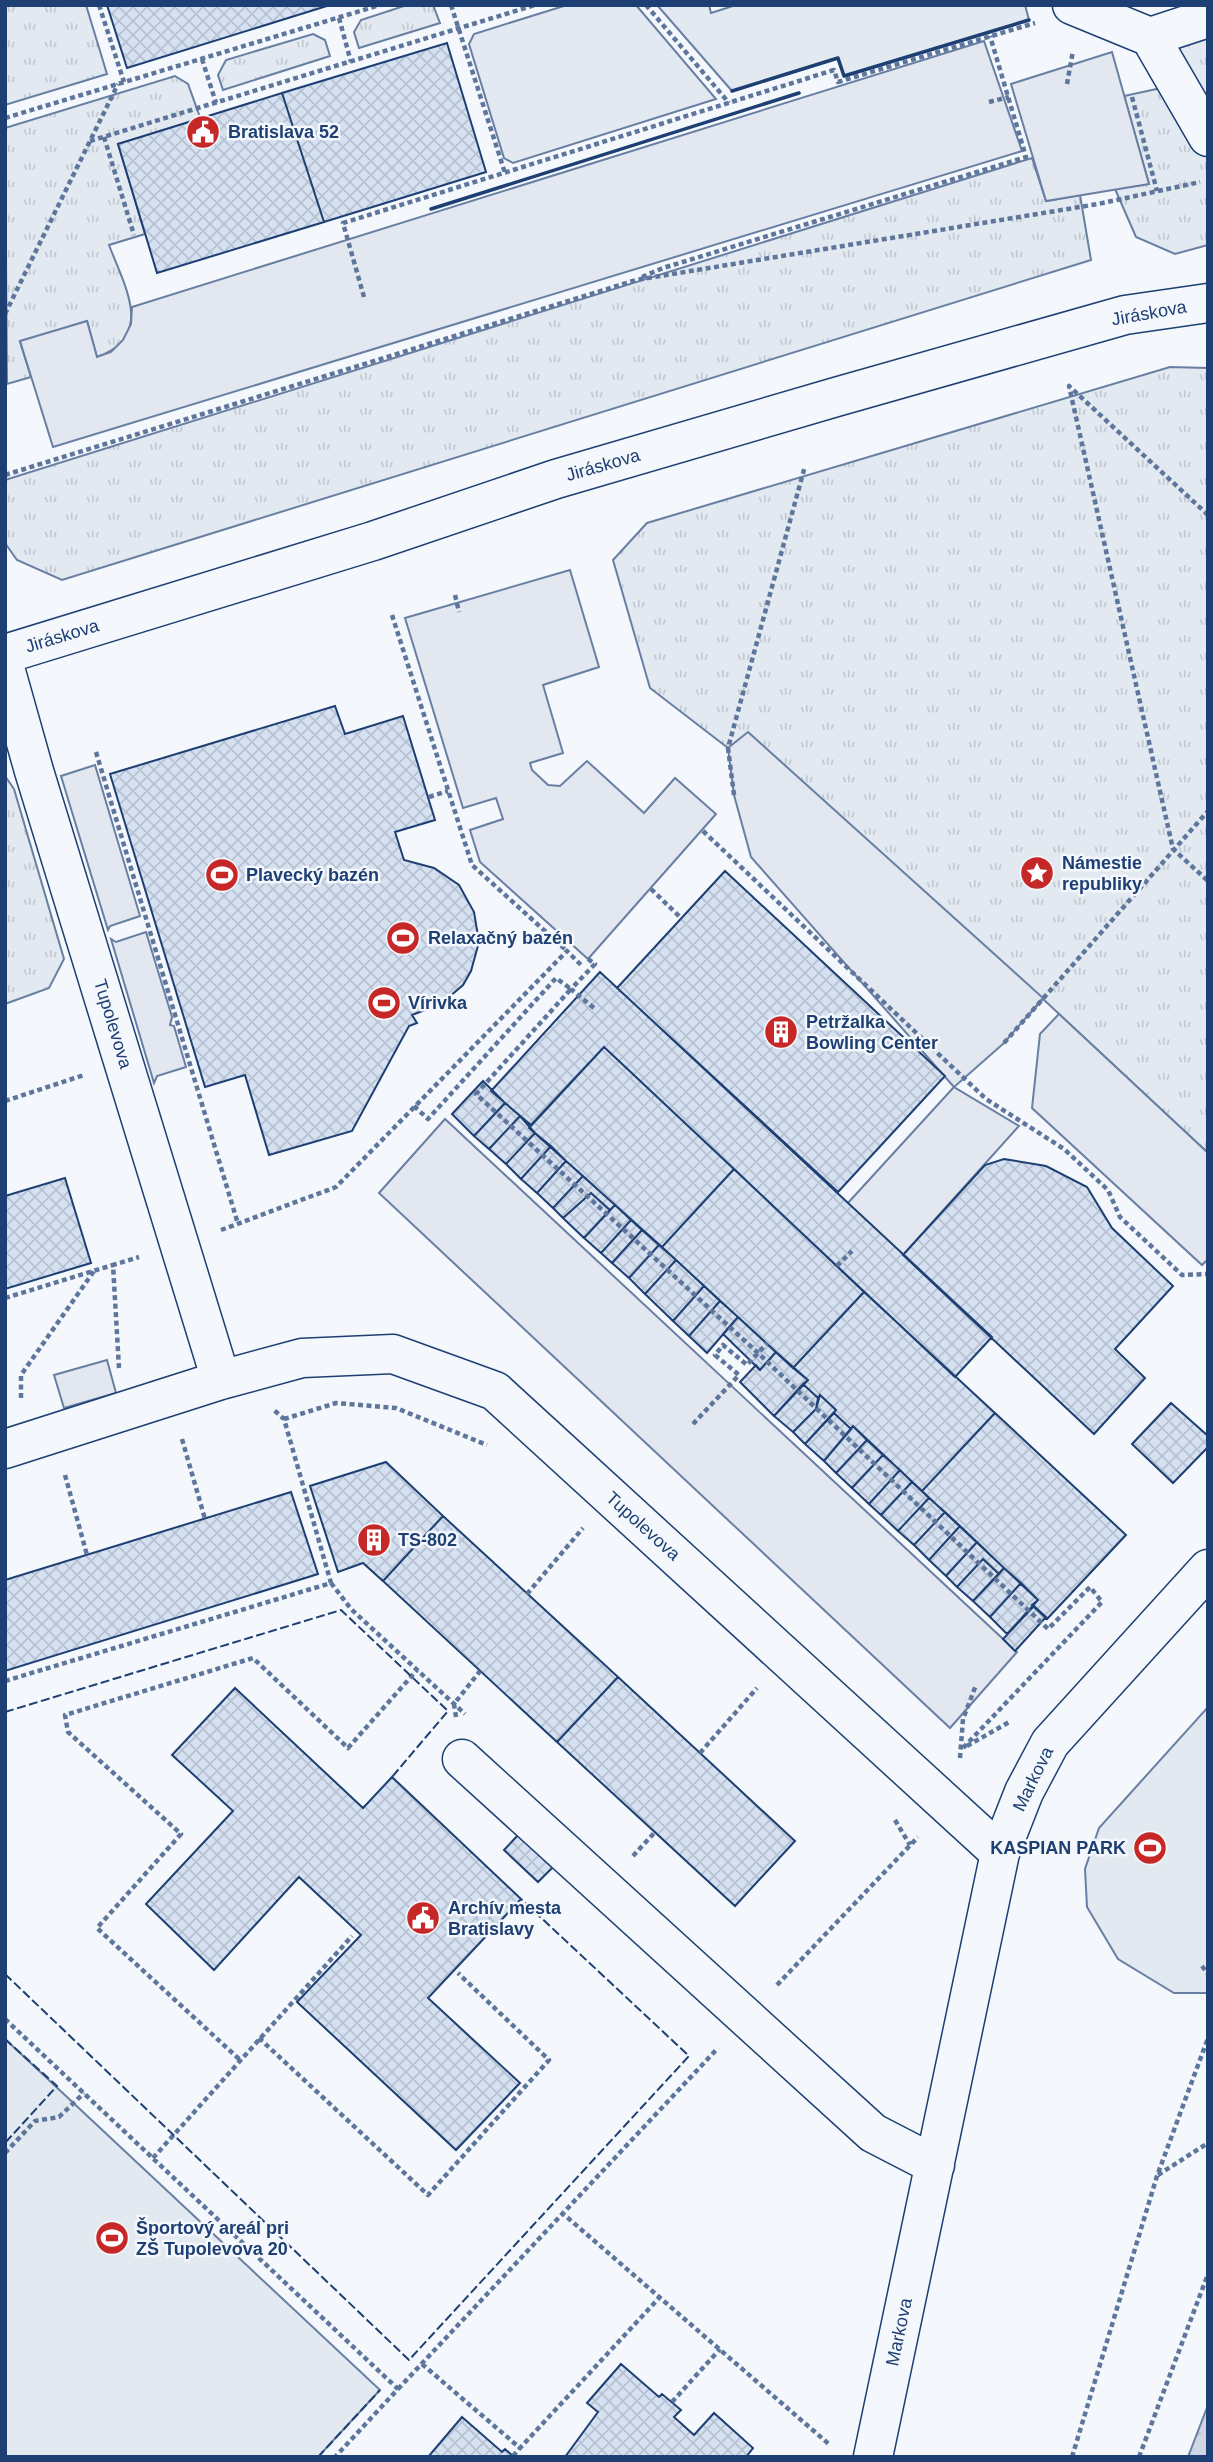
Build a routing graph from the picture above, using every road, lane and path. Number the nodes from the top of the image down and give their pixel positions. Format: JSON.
{"nodes":[{"id":1,"x":99,"y":5,"type":"edge"},
{"id":2,"x":380,"y":5,"type":"edge"},
{"id":3,"x":451,"y":5,"type":"edge"},
{"id":4,"x":535,"y":5,"type":"edge"},
{"id":5,"x":646,"y":5,"type":"edge"},
{"id":6,"x":1076,"y":8,"type":"edge"},
{"id":7,"x":339,"y":18,"type":"junction"},
{"id":8,"x":1208,"y":18,"type":"edge"},
{"id":9,"x":459,"y":28,"type":"junction"},
{"id":10,"x":990,"y":36,"type":"junction"},
{"id":11,"x":1150,"y":37,"type":"junction"},
{"id":12,"x":202,"y":59,"type":"junction"},
{"id":13,"x":351,"y":62,"type":"junction"},
{"id":14,"x":121,"y":83,"type":"junction"},
{"id":15,"x":1130,"y":88,"type":"dead end"},
{"id":16,"x":1009,"y":97,"type":"junction"},
{"id":17,"x":989,"y":102,"type":"dead end"},
{"id":18,"x":216,"y":103,"type":"junction"},
{"id":19,"x":729,"y":103,"type":"junction"},
{"id":20,"x":5,"y":118,"type":"edge"},
{"id":21,"x":104,"y":137,"type":"junction"},
{"id":22,"x":1208,"y":137,"type":"edge"},
{"id":23,"x":90,"y":141,"type":"junction"},
{"id":24,"x":505,"y":173,"type":"junction"},
{"id":25,"x":1208,"y":180,"type":"edge"},
{"id":26,"x":1157,"y":191,"type":"junction"},
{"id":27,"x":134,"y":235,"type":"dead end"},
{"id":28,"x":636,"y":280,"type":"junction"},
{"id":29,"x":364,"y":297,"type":"dead end"},
{"id":30,"x":1208,"y":303,"type":"edge"},
{"id":31,"x":5,"y":314,"type":"edge"},
{"id":32,"x":805,"y":466,"type":"dead end"},
{"id":33,"x":5,"y":475,"type":"edge"},
{"id":34,"x":1208,"y":515,"type":"edge"},
{"id":35,"x":455,"y":595,"type":"dead end"},
{"id":36,"x":459,"y":612,"type":"dead end"},
{"id":37,"x":392,"y":615,"type":"dead end"},
{"id":38,"x":5,"y":654,"type":"edge"},
{"id":39,"x":5,"y":668,"type":"edge"},
{"id":40,"x":96,"y":752,"type":"dead end"},
{"id":41,"x":448,"y":792,"type":"junction"},
{"id":42,"x":734,"y":796,"type":"dead end"},
{"id":43,"x":429,"y":797,"type":"dead end"},
{"id":44,"x":1208,"y":811,"type":"edge"},
{"id":45,"x":703,"y":831,"type":"dead end"},
{"id":46,"x":1173,"y":849,"type":"junction"},
{"id":47,"x":1208,"y":881,"type":"edge"},
{"id":48,"x":651,"y":889,"type":"dead end"},
{"id":49,"x":682,"y":919,"type":"dead end"},
{"id":50,"x":567,"y":951,"type":"junction"},
{"id":51,"x":589,"y":959,"type":"dead end"},
{"id":52,"x":582,"y":966,"type":"dead end"},
{"id":53,"x":571,"y":989,"type":"junction"},
{"id":54,"x":595,"y":1009,"type":"dead end"},
{"id":55,"x":1004,"y":1042,"type":"dead end"},
{"id":56,"x":125,"y":1062,"type":"junction"},
{"id":57,"x":5,"y":1101,"type":"edge"},
{"id":58,"x":414,"y":1106,"type":"junction"},
{"id":59,"x":238,"y":1224,"type":"junction"},
{"id":60,"x":180,"y":1245,"type":"junction"},
{"id":61,"x":852,"y":1251,"type":"dead end"},
{"id":62,"x":113,"y":1265,"type":"junction"},
{"id":63,"x":837,"y":1266,"type":"dead end"},
{"id":64,"x":94,"y":1271,"type":"junction"},
{"id":65,"x":1208,"y":1274,"type":"edge"},
{"id":66,"x":5,"y":1298,"type":"edge"},
{"id":67,"x":767,"y":1343,"type":"dead end"},
{"id":68,"x":758,"y":1353,"type":"junction"},
{"id":69,"x":221,"y":1380,"type":"junction"},
{"id":70,"x":268,"y":1404,"type":"dead end"},
{"id":71,"x":122,"y":1411,"type":"junction"},
{"id":72,"x":284,"y":1419,"type":"junction"},
{"id":73,"x":693,"y":1424,"type":"dead end"},
{"id":74,"x":179,"y":1431,"type":"dead end"},
{"id":75,"x":12,"y":1446,"type":"edge"},
{"id":76,"x":498,"y":1449,"type":"dead end"},
{"id":77,"x":63,"y":1467,"type":"dead end"},
{"id":78,"x":205,"y":1518,"type":"dead end"},
{"id":79,"x":587,"y":1524,"type":"dead end"},
{"id":80,"x":87,"y":1555,"type":"dead end"},
{"id":81,"x":1208,"y":1569,"type":"edge"},
{"id":82,"x":527,"y":1594,"type":"dead end"},
{"id":83,"x":417,"y":1670,"type":"dead end"},
{"id":84,"x":5,"y":1681,"type":"edge"},
{"id":85,"x":762,"y":1682,"type":"dead end"},
{"id":86,"x":976,"y":1685,"type":"dead end"},
{"id":87,"x":700,"y":1753,"type":"dead end"},
{"id":88,"x":462,"y":1759,"type":"dead end"},
{"id":89,"x":948,"y":1805,"type":"junction"},
{"id":90,"x":892,"y":1815,"type":"dead end"},
{"id":91,"x":655,"y":1832,"type":"dead end"},
{"id":92,"x":910,"y":1845,"type":"junction"},
{"id":93,"x":1000,"y":1853,"type":"junction"},
{"id":94,"x":626,"y":1864,"type":"dead end"},
{"id":95,"x":352,"y":1936,"type":"dead end"},
{"id":96,"x":1202,"y":1966,"type":"dead end"},
{"id":97,"x":458,"y":1973,"type":"dead end"},
{"id":98,"x":1208,"y":1973,"type":"edge"},
{"id":99,"x":746,"y":2018,"type":"junction"},
{"id":100,"x":5,"y":2019,"type":"edge"},
{"id":101,"x":259,"y":2038,"type":"junction"},
{"id":102,"x":1208,"y":2038,"type":"edge"},
{"id":103,"x":240,"y":2059,"type":"junction"},
{"id":104,"x":83,"y":2093,"type":"junction"},
{"id":105,"x":1208,"y":2143,"type":"edge"},
{"id":106,"x":5,"y":2153,"type":"edge"},
{"id":107,"x":153,"y":2158,"type":"junction"},
{"id":108,"x":935,"y":2165,"type":"junction"},
{"id":109,"x":1157,"y":2176,"type":"junction"},
{"id":110,"x":561,"y":2212,"type":"junction"},
{"id":111,"x":1208,"y":2274,"type":"edge"},
{"id":112,"x":660,"y":2297,"type":"junction"},
{"id":113,"x":720,"y":2349,"type":"junction"},
{"id":114,"x":422,"y":2364,"type":"junction"},
{"id":115,"x":398,"y":2389,"type":"junction"},
{"id":116,"x":671,"y":2402,"type":"dead end"},
{"id":117,"x":520,"y":2448,"type":"junction"},
{"id":118,"x":834,"y":2448,"type":"dead end"},
{"id":119,"x":513,"y":2456,"type":"edge"},
{"id":120,"x":335,"y":2457,"type":"edge"},
{"id":121,"x":873,"y":2457,"type":"edge"},
{"id":122,"x":1072,"y":2457,"type":"edge"},
{"id":123,"x":1139,"y":2457,"type":"edge"}],
"edges":[{"from":1,"to":14,"type":"path"},
{"from":2,"to":7,"type":"path"},
{"from":3,"to":9,"type":"path"},
{"from":4,"to":9,"type":"path"},
{"from":5,"to":19,"type":"path"},
{"from":6,"to":10,"type":"path"},
{"from":6,"to":11,"type":"street"},
{"from":7,"to":12,"type":"path"},
{"from":7,"to":13,"type":"path"},
{"from":8,"to":11,"type":"street"},
{"from":9,"to":13,"type":"path"},
{"from":9,"to":24,"type":"path"},
{"from":10,"to":16,"type":"path"},
{"from":10,"to":19,"type":"path"},
{"from":11,"to":22,"type":"street"},
{"from":12,"to":14,"type":"path"},
{"from":12,"to":18,"type":"path"},
{"from":13,"to":18,"type":"path"},
{"from":14,"to":20,"type":"path"},
{"from":14,"to":23,"type":"path"},
{"from":15,"to":26,"type":"path"},
{"from":16,"to":17,"type":"path"},
{"from":16,"to":28,"type":"path"},
{"from":18,"to":21,"type":"path"},
{"from":19,"to":24,"type":"path"},
{"from":21,"to":23,"type":"path"},
{"from":21,"to":27,"type":"path"},
{"from":23,"to":31,"type":"path"},
{"from":24,"to":29,"type":"path"},
{"from":25,"to":26,"type":"path"},
{"from":26,"to":28,"type":"path"},
{"from":28,"to":33,"type":"path"},
{"from":30,"to":38,"type":"street","name":"Jiráskova"},
{"from":32,"to":42,"type":"path"},
{"from":34,"to":46,"type":"path"},
{"from":35,"to":36,"type":"path"},
{"from":37,"to":41,"type":"path"},
{"from":39,"to":56,"type":"street","name":"Tupolevova"},
{"from":40,"to":59,"type":"path"},
{"from":41,"to":43,"type":"path"},
{"from":41,"to":50,"type":"path"},
{"from":44,"to":46,"type":"path"},
{"from":45,"to":65,"type":"path"},
{"from":46,"to":47,"type":"path"},
{"from":46,"to":55,"type":"path"},
{"from":48,"to":49,"type":"path"},
{"from":50,"to":52,"type":"path"},
{"from":50,"to":58,"type":"path"},
{"from":51,"to":53,"type":"path"},
{"from":53,"to":54,"type":"path"},
{"from":53,"to":58,"type":"path"},
{"from":53,"to":68,"type":"path"},
{"from":56,"to":57,"type":"path"},
{"from":56,"to":60,"type":"street","name":"Tupolevova"},
{"from":58,"to":59,"type":"path"},
{"from":59,"to":60,"type":"path"},
{"from":60,"to":62,"type":"path"},
{"from":60,"to":69,"type":"street","name":"Tupolevova"},
{"from":61,"to":63,"type":"path"},
{"from":62,"to":64,"type":"path"},
{"from":62,"to":71,"type":"path"},
{"from":64,"to":66,"type":"path"},
{"from":64,"to":75,"type":"path"},
{"from":67,"to":68,"type":"path"},
{"from":68,"to":73,"type":"path"},
{"from":68,"to":86,"type":"path"},
{"from":69,"to":71,"type":"street","name":"Tupolevova"},
{"from":69,"to":89,"type":"street","name":"Tupolevova"},
{"from":70,"to":72,"type":"path"},
{"from":71,"to":75,"type":"street","name":"Tupolevova"},
{"from":72,"to":76,"type":"path"},
{"from":72,"to":84,"type":"path"},
{"from":74,"to":78,"type":"path"},
{"from":77,"to":80,"type":"path"},
{"from":79,"to":82,"type":"path"},
{"from":81,"to":93,"type":"street","name":"Markova"},
{"from":83,"to":103,"type":"path"},
{"from":85,"to":87,"type":"path"},
{"from":88,"to":99,"type":"street"},
{"from":89,"to":92,"type":"path"},
{"from":89,"to":93,"type":"street","name":"Tupolevova"},
{"from":90,"to":92,"type":"path"},
{"from":91,"to":94,"type":"path"},
{"from":92,"to":99,"type":"path"},
{"from":93,"to":108,"type":"street","name":"Markova"},
{"from":95,"to":101,"type":"path"},
{"from":96,"to":98,"type":"path"},
{"from":97,"to":101,"type":"path"},
{"from":99,"to":108,"type":"street"},
{"from":99,"to":110,"type":"path"},
{"from":100,"to":104,"type":"path"},
{"from":101,"to":103,"type":"path"},
{"from":102,"to":109,"type":"path"},
{"from":103,"to":107,"type":"path"},
{"from":104,"to":106,"type":"path"},
{"from":104,"to":107,"type":"path"},
{"from":105,"to":109,"type":"path"},
{"from":107,"to":115,"type":"path"},
{"from":108,"to":121,"type":"street","name":"Markova"},
{"from":109,"to":122,"type":"path"},
{"from":110,"to":112,"type":"path"},
{"from":110,"to":114,"type":"path"},
{"from":111,"to":123,"type":"path"},
{"from":112,"to":113,"type":"path"},
{"from":112,"to":117,"type":"path"},
{"from":113,"to":116,"type":"path"},
{"from":113,"to":118,"type":"path"},
{"from":114,"to":115,"type":"path"},
{"from":114,"to":117,"type":"path"},
{"from":115,"to":120,"type":"path"},
{"from":117,"to":119,"type":"path"}]}
